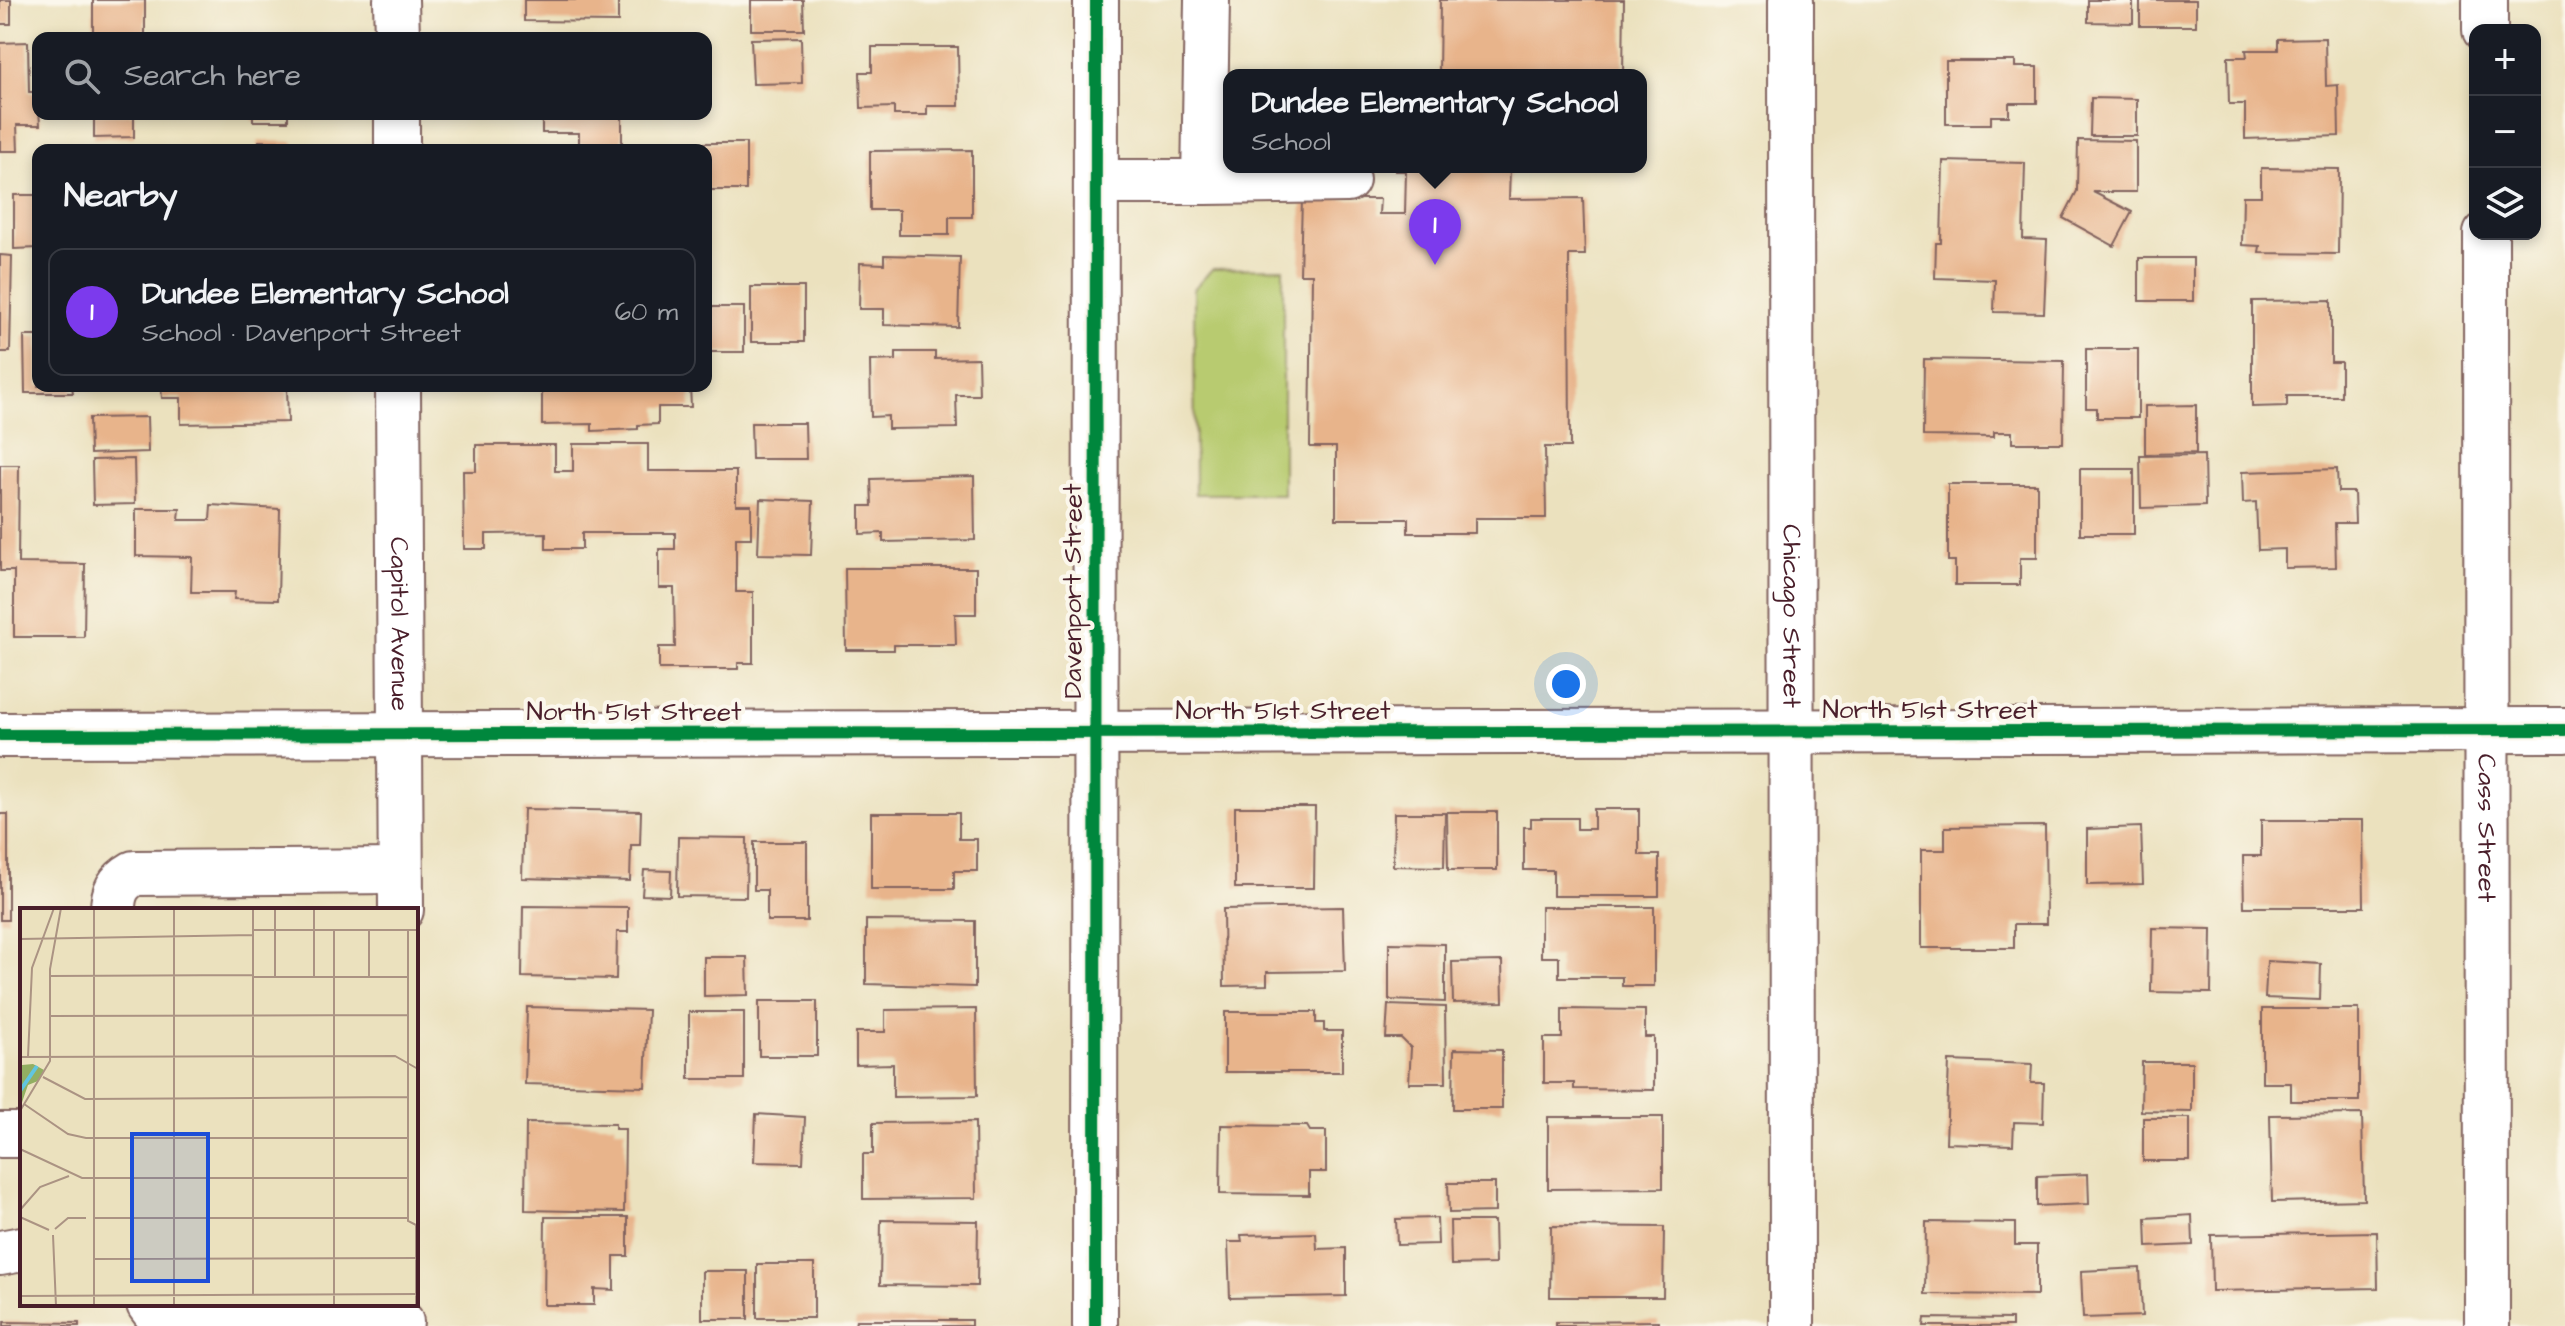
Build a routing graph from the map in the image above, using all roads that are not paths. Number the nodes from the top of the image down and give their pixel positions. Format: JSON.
{"nodes":[{"id":1,"x":396,"y":0,"type":"edge"},
{"id":2,"x":1096,"y":0,"type":"edge"},
{"id":3,"x":1207,"y":0,"type":"edge"},
{"id":4,"x":1791,"y":0,"type":"edge"},
{"id":5,"x":2485,"y":0,"type":"edge"},
{"id":6,"x":2485,"y":24,"type":"edge"},
{"id":7,"x":397,"y":32,"type":"edge"},
{"id":8,"x":397,"y":120,"type":"edge"},
{"id":9,"x":397,"y":144,"type":"edge"},
{"id":10,"x":1347,"y":180,"type":"dead end"},
{"id":11,"x":1096,"y":182,"type":"junction"},
{"id":12,"x":1204,"y":182,"type":"junction"},
{"id":13,"x":2486,"y":240,"type":"edge"},
{"id":14,"x":398,"y":392,"type":"edge"},
{"id":15,"x":2565,"y":730,"type":"edge"},
{"id":16,"x":2487,"y":731,"type":"junction"},
{"id":17,"x":1095,"y":733,"type":"junction"},
{"id":18,"x":1790,"y":733,"type":"junction"},
{"id":19,"x":0,"y":735,"type":"edge"},
{"id":20,"x":400,"y":735,"type":"junction"},
{"id":21,"x":400,"y":890,"type":"edge"},
{"id":22,"x":113,"y":908,"type":"edge"},
{"id":23,"x":20,"y":1249,"type":"edge"},
{"id":24,"x":0,"y":1253,"type":"edge"},
{"id":25,"x":164,"y":1317,"type":"edge"},
{"id":26,"x":401,"y":1317,"type":"edge"},
{"id":27,"x":1095,"y":1326,"type":"edge"},
{"id":28,"x":1792,"y":1326,"type":"edge"},
{"id":29,"x":2487,"y":1326,"type":"edge"}],
"edges":[{"from":1,"to":7,"type":"street"},
{"from":2,"to":11,"type":"street","name":"Davenport Street"},
{"from":3,"to":12,"type":"street"},
{"from":4,"to":18,"type":"street","name":"Chicago Street"},
{"from":5,"to":6,"type":"street"},
{"from":8,"to":9,"type":"street"},
{"from":10,"to":12,"type":"street"},
{"from":11,"to":12,"type":"street"},
{"from":11,"to":17,"type":"street","name":"Davenport Street"},
{"from":13,"to":16,"type":"street","name":"Cass Street"},
{"from":14,"to":20,"type":"street","name":"Capitol Avenue"},
{"from":15,"to":16,"type":"street","name":"North 51st Street"},
{"from":16,"to":18,"type":"street","name":"North 51st Street"},
{"from":16,"to":29,"type":"street","name":"Cass Street"},
{"from":17,"to":18,"type":"street","name":"North 51st Street"},
{"from":17,"to":20,"type":"street","name":"North 51st Street"},
{"from":17,"to":27,"type":"street","name":"Davenport Street"},
{"from":18,"to":28,"type":"street","name":"Chicago Street"},
{"from":19,"to":20,"type":"street","name":"North 51st Street"},
{"from":20,"to":21,"type":"street","name":"Capitol Avenue"},
{"from":21,"to":22,"type":"street"},
{"from":23,"to":24,"type":"street"},
{"from":25,"to":26,"type":"street"}]}
